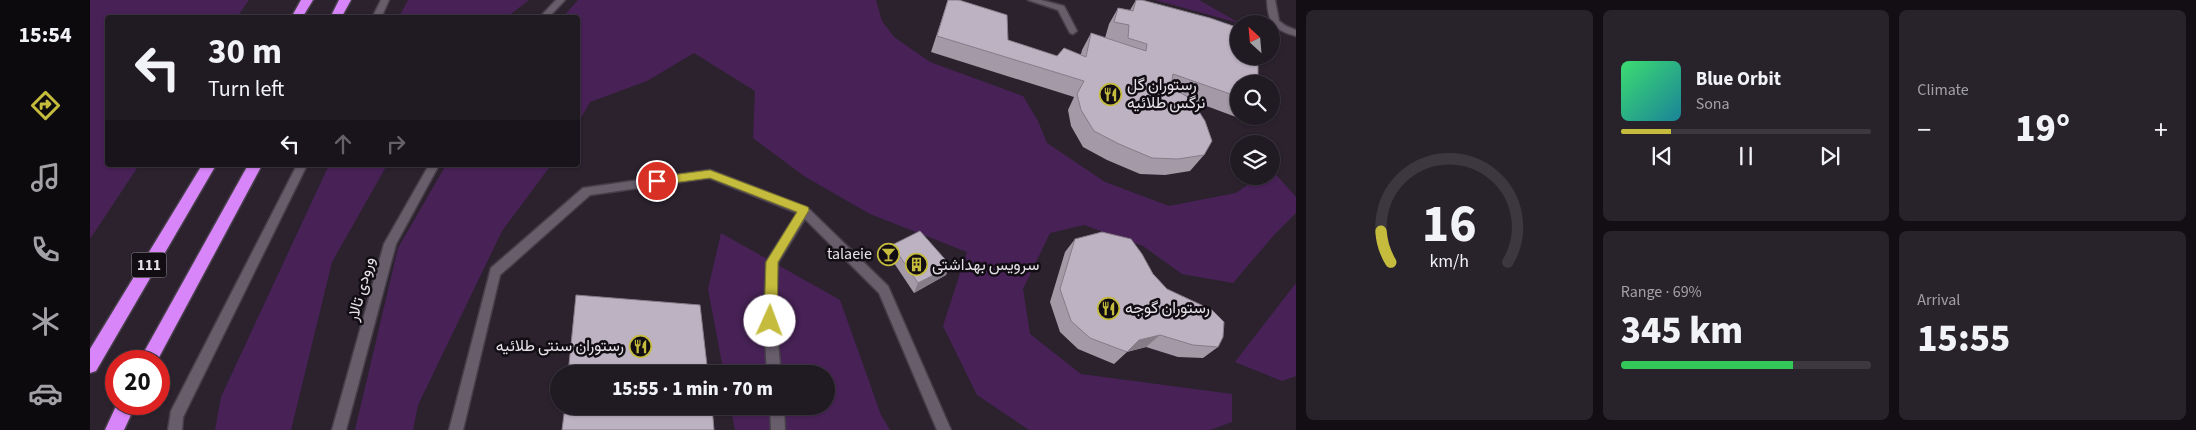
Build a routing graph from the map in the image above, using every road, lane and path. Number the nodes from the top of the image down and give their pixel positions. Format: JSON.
{"nodes":[{"id":1,"x":307,"y":0,"type":"edge"},
{"id":2,"x":345,"y":0,"type":"edge"},
{"id":3,"x":385,"y":0,"type":"edge"},
{"id":4,"x":561,"y":0,"type":"edge"},
{"id":5,"x":1032,"y":0,"type":"edge"},
{"id":6,"x":1270,"y":0,"type":"edge"},
{"id":7,"x":298,"y":15,"type":"edge"},
{"id":8,"x":337,"y":15,"type":"edge"},
{"id":9,"x":378,"y":15,"type":"edge"},
{"id":10,"x":546,"y":15,"type":"edge"},
{"id":11,"x":1073,"y":31,"type":"dead end"},
{"id":12,"x":1296,"y":33,"type":"edge"},
{"id":13,"x":208,"y":167,"type":"edge"},
{"id":14,"x":254,"y":167,"type":"edge"},
{"id":15,"x":301,"y":167,"type":"edge"},
{"id":16,"x":433,"y":167,"type":"edge"},
{"id":17,"x":804,"y":210,"type":"junction"},
{"id":18,"x":154,"y":350,"type":"edge"},
{"id":19,"x":90,"y":365,"type":"edge"},
{"id":20,"x":773,"y":365,"type":"edge"},
{"id":21,"x":122,"y":415,"type":"edge"},
{"id":22,"x":777,"y":415,"type":"edge"},
{"id":23,"x":114,"y":430,"type":"edge"},
{"id":24,"x":175,"y":430,"type":"edge"},
{"id":25,"x":340,"y":430,"type":"edge"},
{"id":26,"x":456,"y":430,"type":"edge"},
{"id":27,"x":778,"y":430,"type":"edge"},
{"id":28,"x":944,"y":430,"type":"edge"}],
"edges":[{"from":1,"to":7,"type":"highway"},
{"from":2,"to":8,"type":"highway"},
{"from":3,"to":9,"type":"lane"},
{"from":4,"to":10,"type":"lane"},
{"from":5,"to":11,"type":"lane"},
{"from":6,"to":12,"type":"lane"},
{"from":13,"to":19,"type":"highway","number":"111"},
{"from":14,"to":18,"type":"highway","number":"111"},
{"from":15,"to":24,"type":"lane"},
{"from":16,"to":25,"type":"lane","name":"ورودی تالار"},
{"from":17,"to":20,"type":"lane"},
{"from":17,"to":26,"type":"lane"},
{"from":17,"to":28,"type":"lane"},
{"from":21,"to":23,"type":"highway"},
{"from":22,"to":27,"type":"lane"}]}
